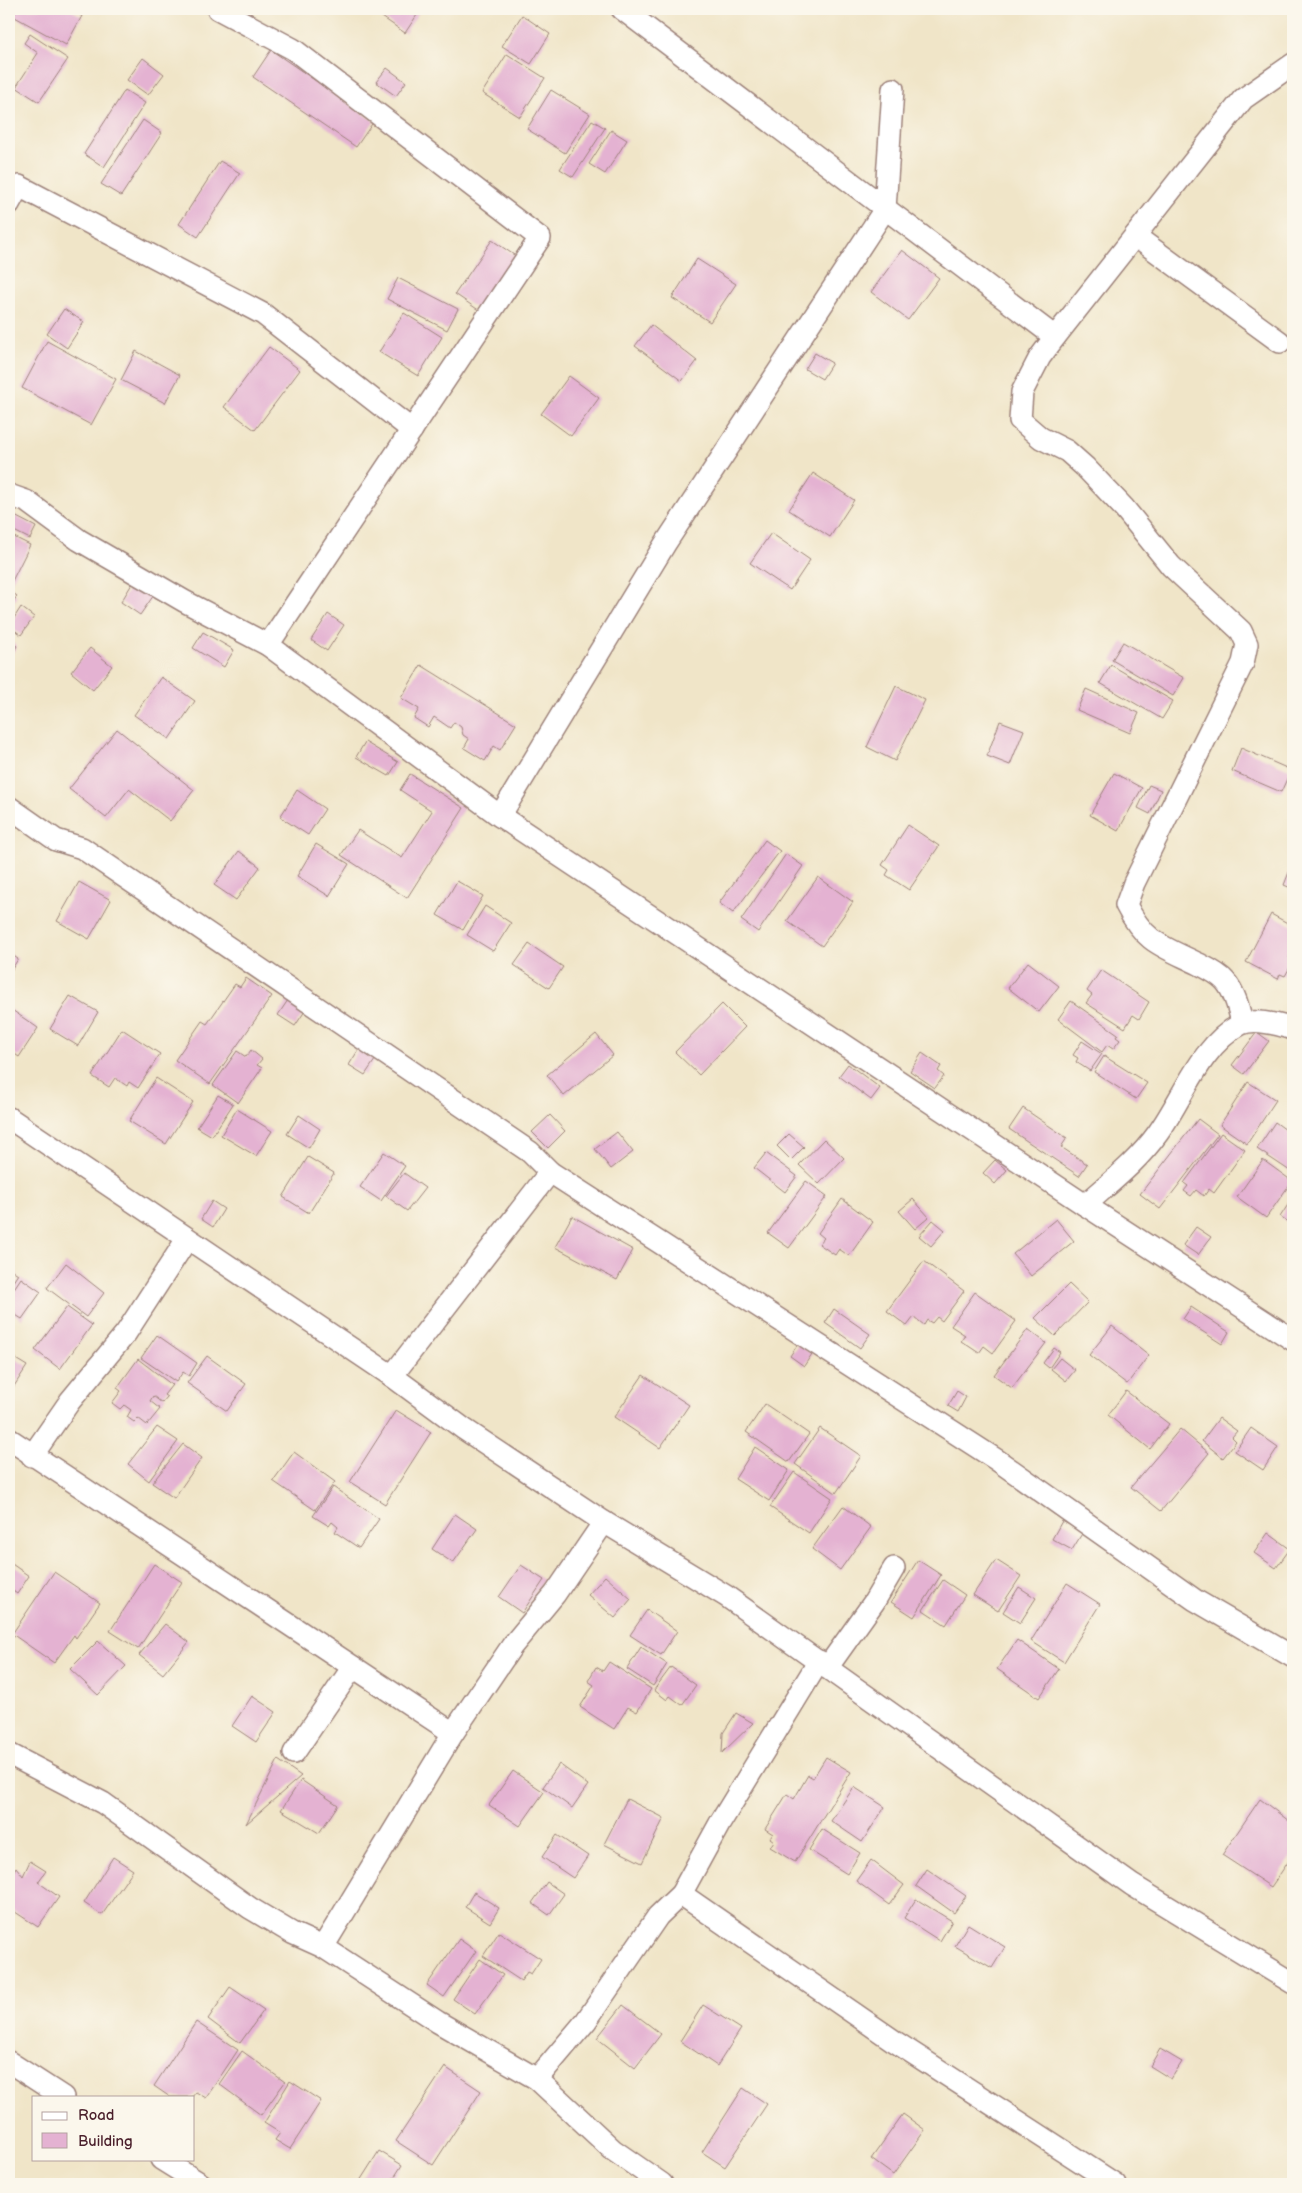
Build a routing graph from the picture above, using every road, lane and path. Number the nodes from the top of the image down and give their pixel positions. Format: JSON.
{"nodes":[{"id":1,"x":218,"y":9,"type":"edge"},
{"id":2,"x":622,"y":9,"type":"edge"},
{"id":3,"x":1292,"y":66,"type":"edge"},
{"id":4,"x":893,"y":89,"type":"dead end"},
{"id":5,"x":9,"y":204,"type":"edge"},
{"id":6,"x":885,"y":209,"type":"junction"},
{"id":7,"x":1135,"y":236,"type":"junction"},
{"id":8,"x":1055,"y":337,"type":"junction"},
{"id":9,"x":1280,"y":342,"type":"dead end"},
{"id":10,"x":412,"y":430,"type":"junction"},
{"id":11,"x":9,"y":496,"type":"edge"},
{"id":12,"x":268,"y":645,"type":"junction"},
{"id":13,"x":9,"y":808,"type":"edge"},
{"id":14,"x":500,"y":816,"type":"junction"},
{"id":15,"x":1242,"y":1023,"type":"junction"},
{"id":16,"x":1293,"y":1029,"type":"edge"},
{"id":17,"x":9,"y":1118,"type":"edge"},
{"id":18,"x":550,"y":1172,"type":"junction"},
{"id":19,"x":1085,"y":1205,"type":"junction"},
{"id":20,"x":187,"y":1239,"type":"junction"},
{"id":21,"x":1293,"y":1340,"type":"edge"},
{"id":22,"x":392,"y":1376,"type":"junction"},
{"id":23,"x":9,"y":1439,"type":"edge"},
{"id":24,"x":32,"y":1456,"type":"junction"},
{"id":25,"x":604,"y":1522,"type":"junction"},
{"id":26,"x":894,"y":1568,"type":"dead end"},
{"id":27,"x":1293,"y":1657,"type":"edge"},
{"id":28,"x":823,"y":1664,"type":"junction"},
{"id":29,"x":353,"y":1667,"type":"junction"},
{"id":30,"x":453,"y":1733,"type":"junction"},
{"id":31,"x":294,"y":1753,"type":"dead end"},
{"id":32,"x":9,"y":1754,"type":"edge"},
{"id":33,"x":681,"y":1894,"type":"junction"},
{"id":34,"x":324,"y":1947,"type":"junction"},
{"id":35,"x":1293,"y":1983,"type":"edge"},
{"id":36,"x":9,"y":2062,"type":"edge"},
{"id":37,"x":538,"y":2079,"type":"junction"},
{"id":38,"x":61,"y":2096,"type":"edge"},
{"id":39,"x":163,"y":2160,"type":"edge"},
{"id":40,"x":201,"y":2184,"type":"edge"},
{"id":41,"x":662,"y":2184,"type":"edge"},
{"id":42,"x":1115,"y":2184,"type":"edge"}],
"edges":[{"from":1,"to":10,"type":"street"},
{"from":2,"to":6,"type":"street"},
{"from":3,"to":7,"type":"street"},
{"from":4,"to":6,"type":"street"},
{"from":5,"to":10,"type":"street"},
{"from":6,"to":8,"type":"street"},
{"from":6,"to":14,"type":"street"},
{"from":7,"to":8,"type":"street"},
{"from":7,"to":9,"type":"street"},
{"from":8,"to":15,"type":"street"},
{"from":10,"to":12,"type":"street"},
{"from":11,"to":12,"type":"street"},
{"from":12,"to":14,"type":"street"},
{"from":13,"to":18,"type":"street"},
{"from":14,"to":19,"type":"street"},
{"from":15,"to":16,"type":"street"},
{"from":15,"to":19,"type":"street"},
{"from":17,"to":20,"type":"street"},
{"from":18,"to":22,"type":"street"},
{"from":18,"to":27,"type":"street"},
{"from":19,"to":21,"type":"street"},
{"from":20,"to":22,"type":"street"},
{"from":20,"to":24,"type":"street"},
{"from":22,"to":25,"type":"street"},
{"from":23,"to":24,"type":"street"},
{"from":24,"to":29,"type":"street"},
{"from":25,"to":28,"type":"street"},
{"from":25,"to":30,"type":"street"},
{"from":26,"to":28,"type":"street"},
{"from":28,"to":33,"type":"street"},
{"from":28,"to":35,"type":"street"},
{"from":29,"to":30,"type":"street"},
{"from":29,"to":31,"type":"street"},
{"from":30,"to":34,"type":"street"},
{"from":32,"to":34,"type":"street"},
{"from":33,"to":37,"type":"street"},
{"from":33,"to":42,"type":"street"},
{"from":34,"to":37,"type":"street"},
{"from":36,"to":38,"type":"street"},
{"from":37,"to":41,"type":"street"},
{"from":39,"to":40,"type":"street"}]}
